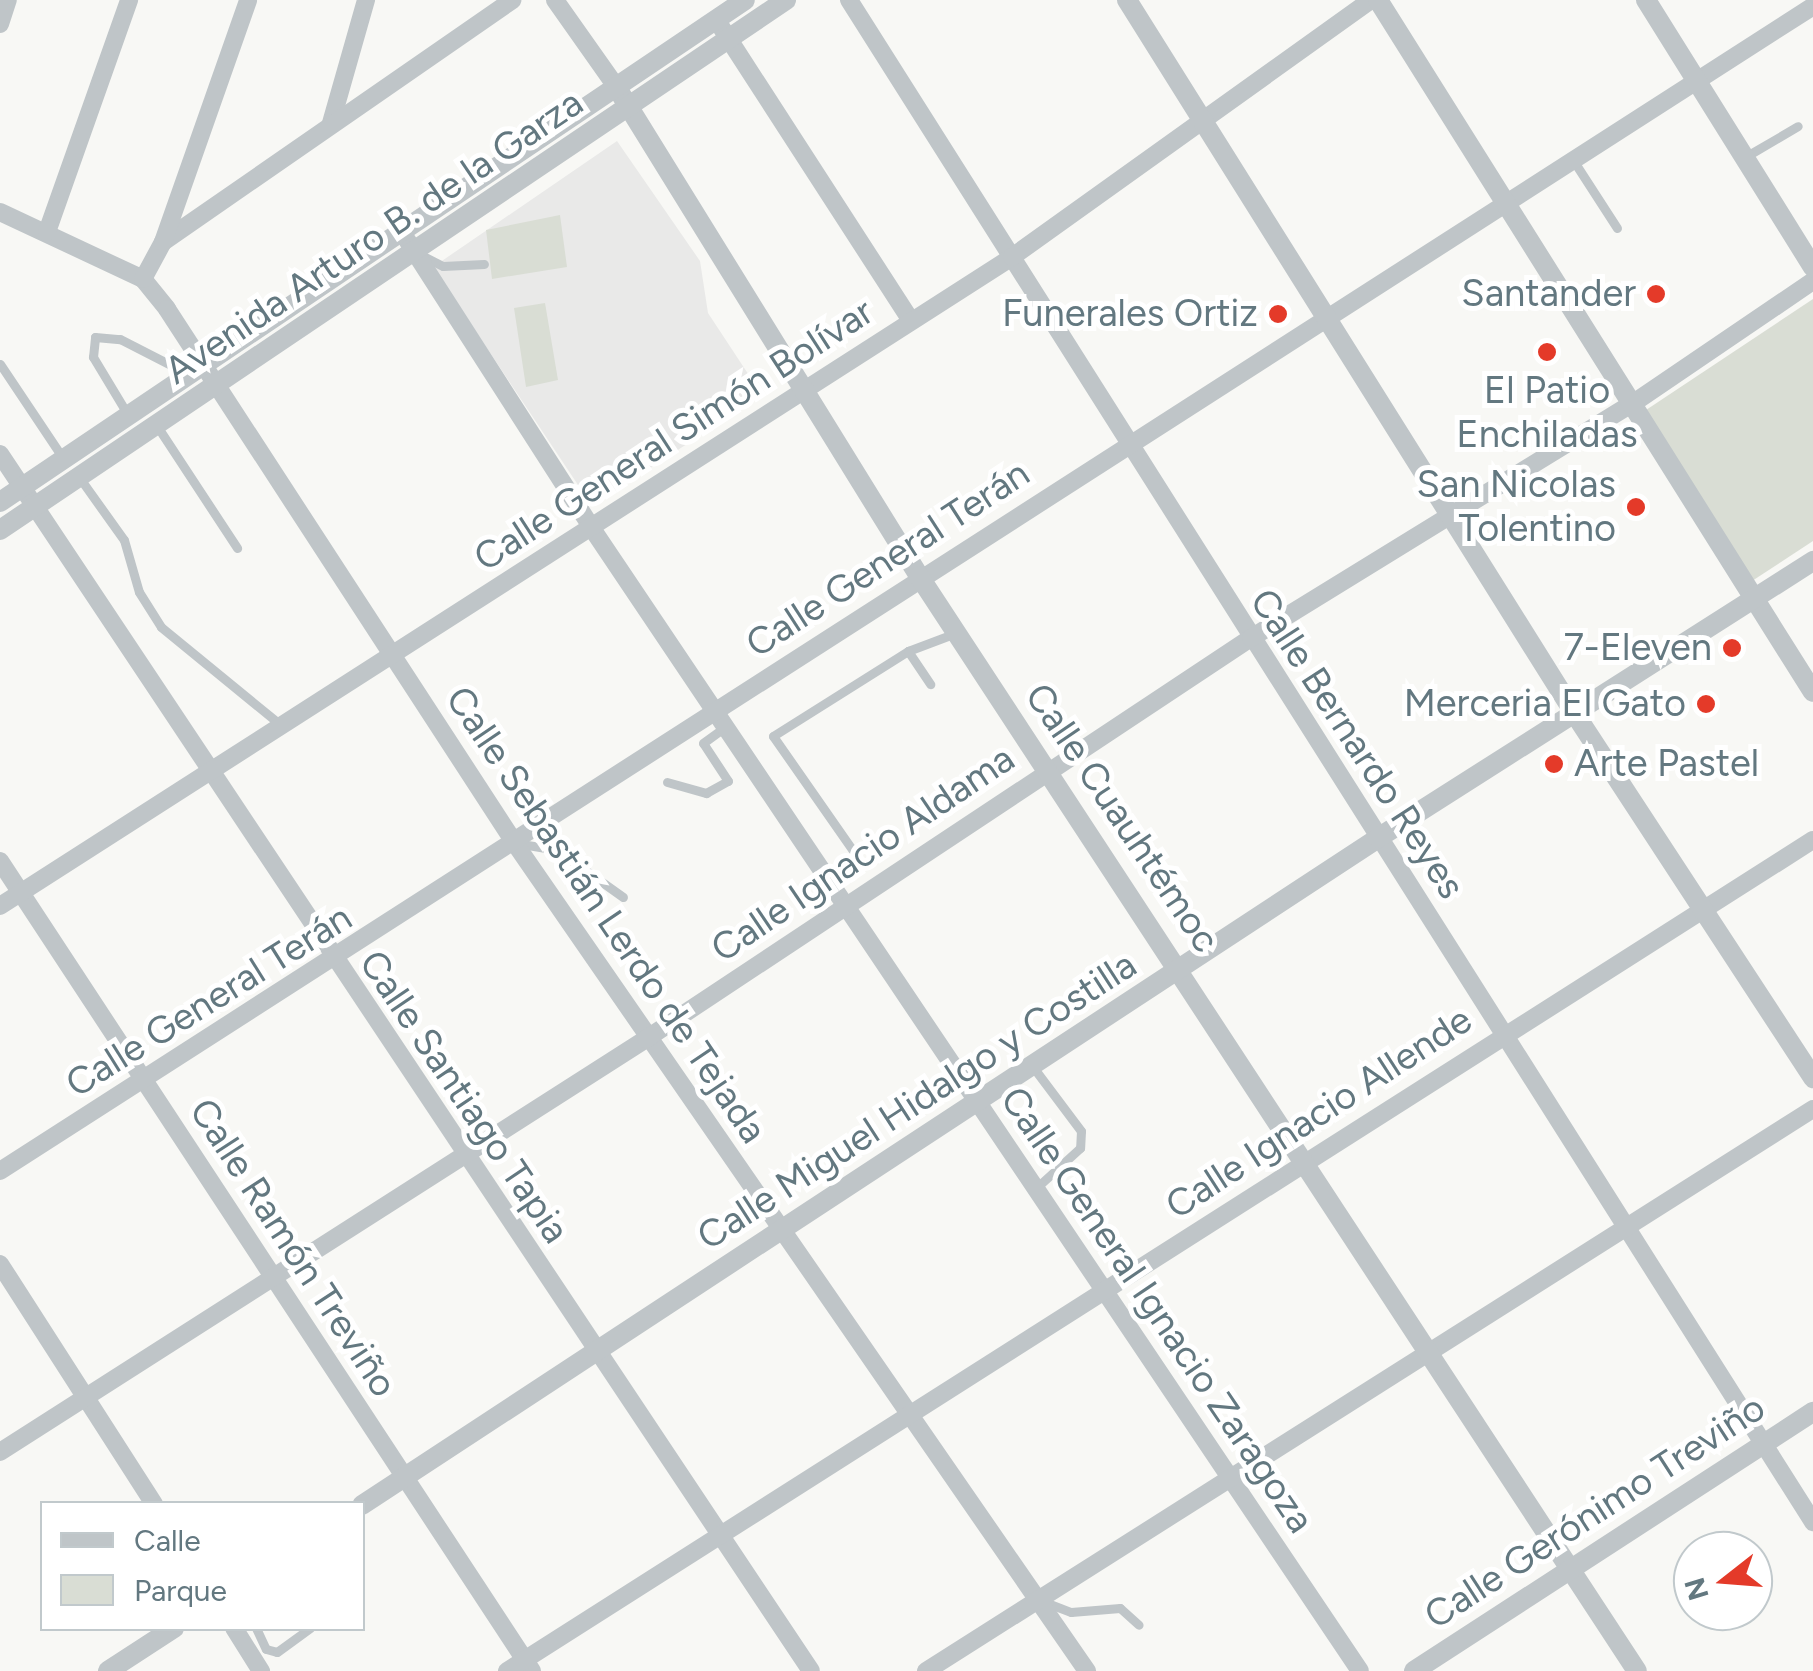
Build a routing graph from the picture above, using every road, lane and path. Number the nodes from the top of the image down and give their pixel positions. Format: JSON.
{"nodes":[{"id":1,"x":8,"y":0,"type":"edge"},
{"id":2,"x":129,"y":0,"type":"edge"},
{"id":3,"x":248,"y":0,"type":"edge"},
{"id":4,"x":366,"y":0,"type":"edge"},
{"id":5,"x":512,"y":0,"type":"edge"},
{"id":6,"x":555,"y":0,"type":"edge"},
{"id":7,"x":746,"y":0,"type":"edge"},
{"id":8,"x":786,"y":0,"type":"edge"},
{"id":9,"x":849,"y":0,"type":"edge"},
{"id":10,"x":1127,"y":0,"type":"edge"},
{"id":11,"x":1375,"y":0,"type":"edge"},
{"id":12,"x":1646,"y":0,"type":"edge"},
{"id":13,"x":1813,"y":6,"type":"edge"},
{"id":14,"x":716,"y":19,"type":"junction"},
{"id":15,"x":0,"y":24,"type":"edge"},
{"id":16,"x":729,"y":38,"type":"junction"},
{"id":17,"x":1697,"y":81,"type":"junction"},
{"id":18,"x":622,"y":97,"type":"junction"},
{"id":19,"x":1202,"y":117,"type":"junction"},
{"id":20,"x":330,"y":123,"type":"junction"},
{"id":21,"x":1798,"y":126,"type":"dead end"},
{"id":22,"x":1745,"y":157,"type":"junction"},
{"id":23,"x":1573,"y":160,"type":"junction"},
{"id":24,"x":1506,"y":202,"type":"junction"},
{"id":25,"x":0,"y":212,"type":"edge"},
{"id":26,"x":1617,"y":228,"type":"dead end"},
{"id":27,"x":46,"y":232,"type":"junction"},
{"id":28,"x":403,"y":234,"type":"junction"},
{"id":29,"x":164,"y":242,"type":"junction"},
{"id":30,"x":416,"y":253,"type":"junction"},
{"id":31,"x":1012,"y":256,"type":"junction"},
{"id":32,"x":484,"y":264,"type":"dead end"},
{"id":33,"x":1813,"y":267,"type":"edge"},
{"id":34,"x":143,"y":279,"type":"junction"},
{"id":35,"x":1813,"y":281,"type":"edge"},
{"id":36,"x":1327,"y":315,"type":"junction"},
{"id":37,"x":911,"y":321,"type":"junction"},
{"id":38,"x":0,"y":364,"type":"edge"},
{"id":39,"x":199,"y":372,"type":"junction"},
{"id":40,"x":219,"y":385,"type":"junction"},
{"id":41,"x":808,"y":391,"type":"junction"},
{"id":42,"x":1632,"y":404,"type":"junction"},
{"id":43,"x":130,"y":418,"type":"junction"},
{"id":44,"x":157,"y":426,"type":"junction"},
{"id":45,"x":1127,"y":446,"type":"junction"},
{"id":46,"x":0,"y":454,"type":"edge"},
{"id":47,"x":64,"y":460,"type":"junction"},
{"id":48,"x":79,"y":478,"type":"junction"},
{"id":49,"x":22,"y":487,"type":"junction"},
{"id":50,"x":0,"y":502,"type":"edge"},
{"id":51,"x":34,"y":507,"type":"junction"},
{"id":52,"x":1451,"y":515,"type":"junction"},
{"id":53,"x":591,"y":527,"type":"junction"},
{"id":54,"x":0,"y":530,"type":"edge"},
{"id":55,"x":237,"y":548,"type":"dead end"},
{"id":56,"x":1813,"y":561,"type":"edge"},
{"id":57,"x":919,"y":576,"type":"junction"},
{"id":58,"x":1754,"y":600,"type":"junction"},
{"id":59,"x":956,"y":633,"type":"junction"},
{"id":60,"x":1251,"y":638,"type":"junction"},
{"id":61,"x":908,"y":651,"type":"junction"},
{"id":62,"x":392,"y":656,"type":"junction"},
{"id":63,"x":930,"y":684,"type":"dead end"},
{"id":64,"x":1813,"y":692,"type":"edge"},
{"id":65,"x":714,"y":710,"type":"junction"},
{"id":66,"x":1573,"y":712,"type":"junction"},
{"id":67,"x":282,"y":726,"type":"junction"},
{"id":68,"x":725,"y":727,"type":"junction"},
{"id":69,"x":1046,"y":771,"type":"junction"},
{"id":70,"x":210,"y":774,"type":"junction"},
{"id":71,"x":668,"y":782,"type":"dead end"},
{"id":72,"x":1378,"y":838,"type":"junction"},
{"id":73,"x":1813,"y":840,"type":"edge"},
{"id":74,"x":514,"y":842,"type":"junction"},
{"id":75,"x":0,"y":860,"type":"edge"},
{"id":76,"x":824,"y":875,"type":"junction"},
{"id":77,"x":21,"y":892,"type":"junction"},
{"id":78,"x":623,"y":896,"type":"dead end"},
{"id":79,"x":844,"y":904,"type":"junction"},
{"id":80,"x":0,"y":906,"type":"edge"},
{"id":81,"x":1702,"y":910,"type":"junction"},
{"id":82,"x":334,"y":962,"type":"junction"},
{"id":83,"x":1181,"y":968,"type":"junction"},
{"id":84,"x":1504,"y":1034,"type":"junction"},
{"id":85,"x":646,"y":1039,"type":"junction"},
{"id":86,"x":1033,"y":1067,"type":"junction"},
{"id":87,"x":1813,"y":1078,"type":"edge"},
{"id":88,"x":144,"y":1079,"type":"junction"},
{"id":89,"x":978,"y":1103,"type":"junction"},
{"id":90,"x":1813,"y":1109,"type":"edge"},
{"id":91,"x":464,"y":1157,"type":"junction"},
{"id":92,"x":1307,"y":1159,"type":"junction"},
{"id":93,"x":0,"y":1171,"type":"edge"},
{"id":94,"x":1036,"y":1188,"type":"junction"},
{"id":95,"x":782,"y":1229,"type":"junction"},
{"id":96,"x":1626,"y":1230,"type":"junction"},
{"id":97,"x":0,"y":1264,"type":"edge"},
{"id":98,"x":274,"y":1279,"type":"junction"},
{"id":99,"x":1104,"y":1289,"type":"junction"},
{"id":100,"x":1430,"y":1351,"type":"junction"},
{"id":101,"x":598,"y":1355,"type":"junction"},
{"id":102,"x":86,"y":1398,"type":"junction"},
{"id":103,"x":1813,"y":1412,"type":"edge"},
{"id":104,"x":914,"y":1413,"type":"junction"},
{"id":105,"x":1762,"y":1445,"type":"junction"},
{"id":106,"x":0,"y":1452,"type":"edge"},
{"id":107,"x":405,"y":1477,"type":"junction"},
{"id":108,"x":1231,"y":1478,"type":"junction"},
{"id":109,"x":152,"y":1501,"type":"edge"},
{"id":110,"x":365,"y":1503,"type":"edge"},
{"id":111,"x":1813,"y":1522,"type":"edge"},
{"id":112,"x":721,"y":1537,"type":"junction"},
{"id":113,"x":1570,"y":1569,"type":"junction"},
{"id":114,"x":1039,"y":1600,"type":"junction"},
{"id":115,"x":1139,"y":1625,"type":"dead end"},
{"id":116,"x":169,"y":1631,"type":"edge"},
{"id":117,"x":236,"y":1631,"type":"edge"},
{"id":118,"x":257,"y":1631,"type":"edge"},
{"id":119,"x":306,"y":1631,"type":"edge"},
{"id":120,"x":528,"y":1666,"type":"edge"},
{"id":121,"x":108,"y":1671,"type":"edge"},
{"id":122,"x":261,"y":1671,"type":"edge"},
{"id":123,"x":507,"y":1671,"type":"edge"},
{"id":124,"x":811,"y":1671,"type":"edge"},
{"id":125,"x":926,"y":1671,"type":"edge"},
{"id":126,"x":1088,"y":1671,"type":"edge"},
{"id":127,"x":1360,"y":1671,"type":"edge"},
{"id":128,"x":1414,"y":1671,"type":"edge"},
{"id":129,"x":1636,"y":1671,"type":"edge"}],
"edges":[{"from":1,"to":15,"type":"street"},
{"from":2,"to":27,"type":"street"},
{"from":3,"to":29,"type":"street"},
{"from":4,"to":20,"type":"street"},
{"from":5,"to":20,"type":"street"},
{"from":6,"to":18,"type":"street","name":"Calle Cuauhtémoc"},
{"from":7,"to":14,"type":"street","name":"Avenida Arturo B. de la Garza"},
{"from":8,"to":16,"type":"street","name":"Avenida Arturo B. de la Garza"},
{"from":9,"to":31,"type":"street","name":"Calle Bernardo Reyes"},
{"from":10,"to":19,"type":"street"},
{"from":11,"to":19,"type":"street","name":"Calle General Simón Bolívar"},
{"from":11,"to":24,"type":"street"},
{"from":12,"to":17,"type":"street"},
{"from":13,"to":17,"type":"street","name":"Calle General Terán"},
{"from":14,"to":16,"type":"street"},
{"from":14,"to":18,"type":"street","name":"Avenida Arturo B. de la Garza"},
{"from":16,"to":18,"type":"street","name":"Avenida Arturo B. de la Garza"},
{"from":16,"to":37,"type":"street"},
{"from":17,"to":22,"type":"street"},
{"from":17,"to":23,"type":"street","name":"Calle General Terán"},
{"from":18,"to":28,"type":"street","name":"Avenida Arturo B. de la Garza"},
{"from":18,"to":30,"type":"street","name":"Avenida Arturo B. de la Garza"},
{"from":18,"to":41,"type":"street","name":"Calle Cuauhtémoc"},
{"from":19,"to":31,"type":"street","name":"Calle General Simón Bolívar"},
{"from":19,"to":36,"type":"street"},
{"from":20,"to":29,"type":"street"},
{"from":21,"to":22,"type":"lane"},
{"from":22,"to":33,"type":"street"},
{"from":23,"to":24,"type":"street","name":"Calle General Terán"},
{"from":23,"to":26,"type":"lane"},
{"from":24,"to":36,"type":"street","name":"Calle General Terán"},
{"from":24,"to":42,"type":"street"},
{"from":25,"to":27,"type":"street"},
{"from":27,"to":34,"type":"street"},
{"from":28,"to":30,"type":"street","name":"Calle General Ignacio Zaragoza"},
{"from":28,"to":39,"type":"street","name":"Avenida Arturo B. de la Garza"},
{"from":29,"to":34,"type":"street"},
{"from":30,"to":32,"type":"lane"},
{"from":30,"to":40,"type":"street","name":"Avenida Arturo B. de la Garza"},
{"from":30,"to":53,"type":"street","name":"Calle General Ignacio Zaragoza"},
{"from":31,"to":37,"type":"street","name":"Calle General Simón Bolívar"},
{"from":31,"to":45,"type":"street","name":"Calle Bernardo Reyes"},
{"from":34,"to":39,"type":"street","name":"Calle Sebastián Lerdo de Tejada"},
{"from":35,"to":42,"type":"street","name":"Calle Ignacio Aldama"},
{"from":36,"to":45,"type":"street","name":"Calle General Terán"},
{"from":36,"to":52,"type":"street"},
{"from":37,"to":41,"type":"street","name":"Calle General Simón Bolívar"},
{"from":38,"to":47,"type":"lane"},
{"from":39,"to":40,"type":"street","name":"Calle Sebastián Lerdo de Tejada"},
{"from":39,"to":43,"type":"street","name":"Avenida Arturo B. de la Garza"},
{"from":39,"to":43,"type":"lane"},
{"from":40,"to":44,"type":"street","name":"Avenida Arturo B. de la Garza"},
{"from":40,"to":62,"type":"street","name":"Calle Sebastián Lerdo de Tejada"},
{"from":41,"to":53,"type":"street","name":"Calle General Simón Bolívar"},
{"from":41,"to":57,"type":"street","name":"Calle Cuauhtémoc"},
{"from":42,"to":52,"type":"street","name":"Calle Ignacio Aldama"},
{"from":42,"to":58,"type":"street"},
{"from":43,"to":47,"type":"street","name":"Avenida Arturo B. de la Garza"},
{"from":44,"to":48,"type":"street","name":"Avenida Arturo B. de la Garza"},
{"from":44,"to":55,"type":"lane"},
{"from":45,"to":57,"type":"street","name":"Calle General Terán"},
{"from":45,"to":60,"type":"street","name":"Calle Bernardo Reyes"},
{"from":46,"to":49,"type":"street","name":"Calle Santiago Tapia"},
{"from":47,"to":49,"type":"street","name":"Avenida Arturo B. de la Garza"},
{"from":48,"to":51,"type":"street","name":"Avenida Arturo B. de la Garza"},
{"from":48,"to":67,"type":"lane"},
{"from":49,"to":50,"type":"street","name":"Avenida Arturo B. de la Garza"},
{"from":49,"to":51,"type":"street","name":"Calle Santiago Tapia"},
{"from":51,"to":54,"type":"street","name":"Avenida Arturo B. de la Garza"},
{"from":51,"to":70,"type":"street","name":"Calle Santiago Tapia"},
{"from":52,"to":60,"type":"street","name":"Calle Ignacio Aldama"},
{"from":52,"to":66,"type":"street"},
{"from":53,"to":62,"type":"street","name":"Calle General Simón Bolívar"},
{"from":53,"to":65,"type":"street","name":"Calle General Ignacio Zaragoza"},
{"from":56,"to":58,"type":"street","name":"Calle Miguel Hidalgo y Costilla"},
{"from":57,"to":59,"type":"street","name":"Calle Cuauhtémoc"},
{"from":57,"to":65,"type":"street","name":"Calle General Terán"},
{"from":58,"to":64,"type":"street"},
{"from":58,"to":66,"type":"street","name":"Calle Miguel Hidalgo y Costilla"},
{"from":59,"to":61,"type":"lane"},
{"from":59,"to":69,"type":"street","name":"Calle Cuauhtémoc"},
{"from":60,"to":69,"type":"street","name":"Calle Ignacio Aldama"},
{"from":60,"to":72,"type":"street","name":"Calle Bernardo Reyes"},
{"from":61,"to":63,"type":"lane"},
{"from":61,"to":76,"type":"lane"},
{"from":62,"to":67,"type":"street","name":"Calle General Simón Bolívar"},
{"from":62,"to":74,"type":"street","name":"Calle Sebastián Lerdo de Tejada"},
{"from":65,"to":68,"type":"street","name":"Calle General Ignacio Zaragoza"},
{"from":65,"to":74,"type":"street","name":"Calle General Terán"},
{"from":66,"to":72,"type":"street","name":"Calle Miguel Hidalgo y Costilla"},
{"from":66,"to":81,"type":"street"},
{"from":67,"to":70,"type":"street","name":"Calle General Simón Bolívar"},
{"from":68,"to":71,"type":"lane"},
{"from":68,"to":76,"type":"street","name":"Calle General Ignacio Zaragoza"},
{"from":69,"to":79,"type":"street","name":"Calle Ignacio Aldama"},
{"from":69,"to":83,"type":"street","name":"Calle Cuauhtémoc"},
{"from":70,"to":77,"type":"street","name":"Calle General Simón Bolívar"},
{"from":70,"to":82,"type":"street","name":"Calle Santiago Tapia"},
{"from":72,"to":83,"type":"street","name":"Calle Miguel Hidalgo y Costilla"},
{"from":72,"to":84,"type":"street","name":"Calle Bernardo Reyes"},
{"from":73,"to":81,"type":"street","name":"Calle Ignacio Allende"},
{"from":74,"to":78,"type":"lane"},
{"from":74,"to":82,"type":"street","name":"Calle General Terán"},
{"from":74,"to":85,"type":"street","name":"Calle Sebastián Lerdo de Tejada"},
{"from":75,"to":77,"type":"street","name":"Calle Ramón Treviño"},
{"from":76,"to":79,"type":"street","name":"Calle General Ignacio Zaragoza"},
{"from":77,"to":80,"type":"street","name":"Calle General Simón Bolívar"},
{"from":77,"to":88,"type":"street","name":"Calle Ramón Treviño"},
{"from":79,"to":85,"type":"street","name":"Calle Ignacio Aldama"},
{"from":79,"to":89,"type":"street","name":"Calle General Ignacio Zaragoza"},
{"from":81,"to":84,"type":"street","name":"Calle Ignacio Allende"},
{"from":81,"to":87,"type":"street"},
{"from":82,"to":88,"type":"street","name":"Calle General Terán"},
{"from":82,"to":91,"type":"street","name":"Calle Santiago Tapia"},
{"from":83,"to":86,"type":"street","name":"Calle Miguel Hidalgo y Costilla"},
{"from":83,"to":92,"type":"street","name":"Calle Cuauhtémoc"},
{"from":84,"to":92,"type":"street","name":"Calle Ignacio Allende"},
{"from":84,"to":96,"type":"street","name":"Calle Bernardo Reyes"},
{"from":85,"to":91,"type":"street","name":"Calle Ignacio Aldama"},
{"from":85,"to":95,"type":"street","name":"Calle Sebastián Lerdo de Tejada"},
{"from":86,"to":89,"type":"street","name":"Calle Miguel Hidalgo y Costilla"},
{"from":86,"to":94,"type":"lane"},
{"from":88,"to":93,"type":"street","name":"Calle General Terán"},
{"from":88,"to":98,"type":"street","name":"Calle Ramón Treviño"},
{"from":89,"to":94,"type":"street","name":"Calle General Ignacio Zaragoza"},
{"from":89,"to":95,"type":"street","name":"Calle Miguel Hidalgo y Costilla"},
{"from":90,"to":96,"type":"street"},
{"from":91,"to":98,"type":"street","name":"Calle Ignacio Aldama"},
{"from":91,"to":101,"type":"street","name":"Calle Santiago Tapia"},
{"from":92,"to":99,"type":"street","name":"Calle Ignacio Allende"},
{"from":92,"to":100,"type":"street","name":"Calle Cuauhtémoc"},
{"from":94,"to":99,"type":"street","name":"Calle General Ignacio Zaragoza"},
{"from":95,"to":101,"type":"street","name":"Calle Miguel Hidalgo y Costilla"},
{"from":95,"to":104,"type":"street","name":"Calle Sebastián Lerdo de Tejada"},
{"from":96,"to":100,"type":"street"},
{"from":96,"to":105,"type":"street","name":"Calle Bernardo Reyes"},
{"from":97,"to":102,"type":"street"},
{"from":98,"to":102,"type":"street","name":"Calle Ignacio Aldama"},
{"from":98,"to":107,"type":"street","name":"Calle Ramón Treviño"},
{"from":99,"to":104,"type":"street","name":"Calle Ignacio Allende"},
{"from":99,"to":108,"type":"street","name":"Calle General Ignacio Zaragoza"},
{"from":100,"to":108,"type":"street"},
{"from":100,"to":113,"type":"street","name":"Calle Cuauhtémoc"},
{"from":101,"to":107,"type":"street","name":"Calle Miguel Hidalgo y Costilla"},
{"from":101,"to":112,"type":"street","name":"Calle Santiago Tapia"},
{"from":102,"to":106,"type":"street","name":"Calle Ignacio Aldama"},
{"from":102,"to":109,"type":"street"},
{"from":103,"to":105,"type":"street","name":"Calle Gerónimo Treviño"},
{"from":104,"to":112,"type":"street","name":"Calle Ignacio Allende"},
{"from":104,"to":114,"type":"street","name":"Calle Sebastián Lerdo de Tejada"},
{"from":105,"to":111,"type":"street","name":"Calle Bernardo Reyes"},
{"from":105,"to":113,"type":"street","name":"Calle Gerónimo Treviño"},
{"from":107,"to":110,"type":"street","name":"Calle Miguel Hidalgo y Costilla"},
{"from":107,"to":120,"type":"street","name":"Calle Ramón Treviño"},
{"from":108,"to":114,"type":"street"},
{"from":108,"to":127,"type":"street","name":"Calle General Ignacio Zaragoza"},
{"from":112,"to":120,"type":"street","name":"Calle Ignacio Allende"},
{"from":112,"to":124,"type":"street","name":"Calle Santiago Tapia"},
{"from":113,"to":128,"type":"street","name":"Calle Gerónimo Treviño"},
{"from":113,"to":129,"type":"street","name":"Calle Cuauhtémoc"},
{"from":114,"to":115,"type":"lane"},
{"from":114,"to":125,"type":"street"},
{"from":114,"to":126,"type":"street","name":"Calle Sebastián Lerdo de Tejada"},
{"from":116,"to":121,"type":"street"},
{"from":117,"to":122,"type":"street"},
{"from":118,"to":119,"type":"lane"},
{"from":120,"to":123,"type":"street","name":"Calle Ignacio Allende"}]}
